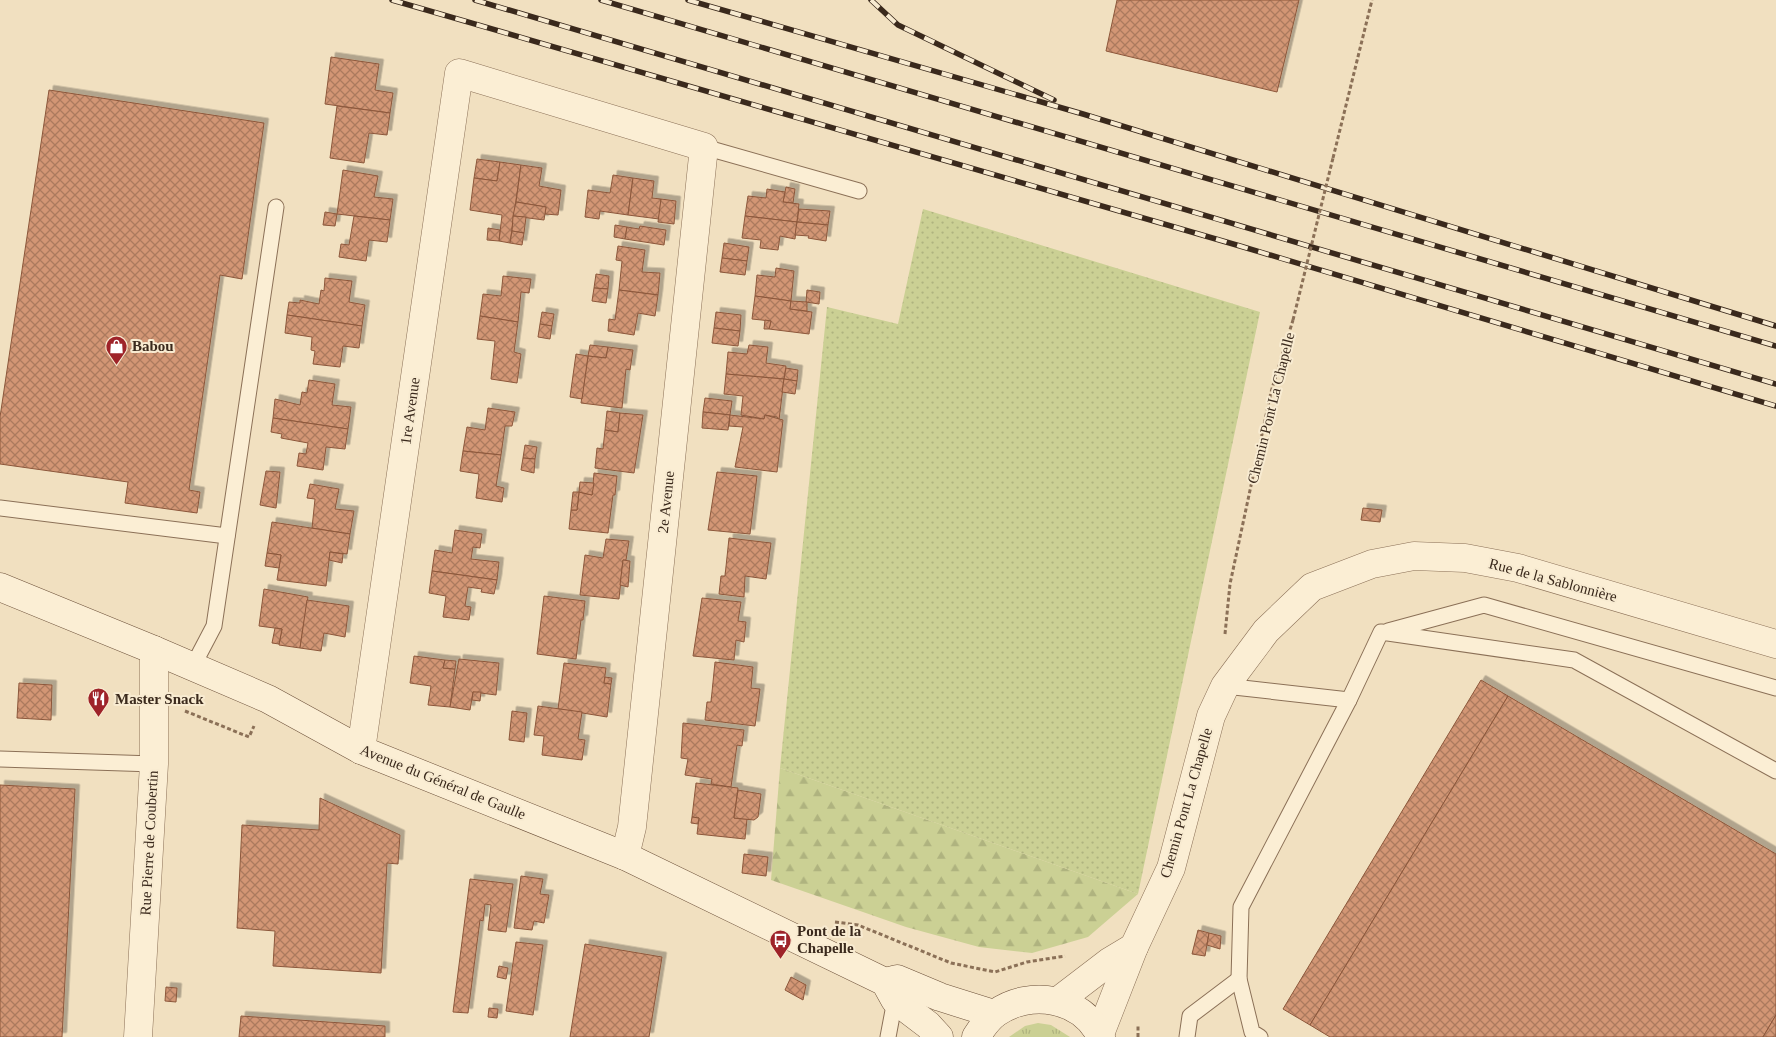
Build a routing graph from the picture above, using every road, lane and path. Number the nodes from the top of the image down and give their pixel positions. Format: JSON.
{"nodes":[{"id":1,"x":1372,"y":0,"type":"edge"},
{"id":2,"x":704,"y":147,"type":"junction"},
{"id":3,"x":860,"y":191,"type":"dead end"},
{"id":4,"x":276,"y":207,"type":"dead end"},
{"id":5,"x":0,"y":508,"type":"edge"},
{"id":6,"x":227,"y":536,"type":"junction"},
{"id":7,"x":1230,"y":584,"type":"dead end"},
{"id":8,"x":0,"y":587,"type":"edge"},
{"id":9,"x":1381,"y":632,"type":"junction"},
{"id":10,"x":1776,"y":644,"type":"edge"},
{"id":11,"x":154,"y":650,"type":"junction"},
{"id":12,"x":193,"y":666,"type":"junction"},
{"id":13,"x":1225,"y":686,"type":"junction"},
{"id":14,"x":1776,"y":688,"type":"edge"},
{"id":15,"x":1349,"y":700,"type":"junction"},
{"id":16,"x":179,"y":709,"type":"dead end"},
{"id":17,"x":256,"y":721,"type":"dead end"},
{"id":18,"x":361,"y":750,"type":"junction"},
{"id":19,"x":0,"y":759,"type":"edge"},
{"id":20,"x":154,"y":764,"type":"junction"},
{"id":21,"x":1776,"y":771,"type":"edge"},
{"id":22,"x":625,"y":856,"type":"junction"},
{"id":23,"x":830,"y":922,"type":"dead end"},
{"id":24,"x":1134,"y":946,"type":"junction"},
{"id":25,"x":1109,"y":962,"type":"junction"},
{"id":26,"x":1238,"y":979,"type":"junction"},
{"id":27,"x":890,"y":991,"type":"junction"},
{"id":28,"x":1058,"y":1001,"type":"junction"},
{"id":29,"x":994,"y":1014,"type":"junction"},
{"id":30,"x":1101,"y":1036,"type":"edge"},
{"id":31,"x":138,"y":1037,"type":"edge"},
{"id":32,"x":888,"y":1037,"type":"edge"},
{"id":33,"x":939,"y":1037,"type":"edge"},
{"id":34,"x":976,"y":1037,"type":"edge"},
{"id":35,"x":1187,"y":1037,"type":"edge"},
{"id":36,"x":1260,"y":1037,"type":"edge"}],
"edges":[{"from":1,"to":7,"type":"path","name":"Chemin Pont La Chapelle","bridge":true},
{"from":2,"to":3,"type":"lane"},
{"from":2,"to":18,"type":"street","name":"1re Avenue"},
{"from":2,"to":22,"type":"street","name":"2e Avenue"},
{"from":4,"to":6,"type":"lane"},
{"from":5,"to":6,"type":"lane"},
{"from":6,"to":12,"type":"lane"},
{"from":8,"to":11,"type":"street","name":"Avenue du Général de Gaulle"},
{"from":9,"to":14,"type":"lane"},
{"from":9,"to":15,"type":"lane"},
{"from":9,"to":21,"type":"lane"},
{"from":10,"to":13,"type":"street","name":"Rue de la Sablonnière"},
{"from":11,"to":12,"type":"street","name":"Avenue du Général de Gaulle"},
{"from":11,"to":20,"type":"street","name":"Rue Pierre de Coubertin"},
{"from":12,"to":18,"type":"street","name":"Avenue du Général de Gaulle"},
{"from":13,"to":15,"type":"lane"},
{"from":13,"to":24,"type":"street","name":"Chemin Pont La Chapelle"},
{"from":15,"to":26,"type":"lane"},
{"from":16,"to":17,"type":"path"},
{"from":18,"to":22,"type":"street","name":"Avenue du Général de Gaulle"},
{"from":19,"to":20,"type":"lane"},
{"from":20,"to":31,"type":"street","name":"Rue Pierre de Coubertin"},
{"from":22,"to":27,"type":"street","name":"Avenue du Général de Gaulle"},
{"from":23,"to":25,"type":"path"},
{"from":24,"to":25,"type":"street"},
{"from":24,"to":30,"type":"street","name":"Chemin Pont La Chapelle"},
{"from":25,"to":28,"type":"street"},
{"from":26,"to":35,"type":"lane"},
{"from":26,"to":36,"type":"lane"},
{"from":27,"to":29,"type":"street","name":"Avenue du Général de Gaulle"},
{"from":27,"to":32,"type":"lane"},
{"from":27,"to":33,"type":"street","name":"Avenue du Général de Gaulle"},
{"from":28,"to":29,"type":"street"},
{"from":28,"to":30,"type":"street"},
{"from":29,"to":34,"type":"street"}]}
